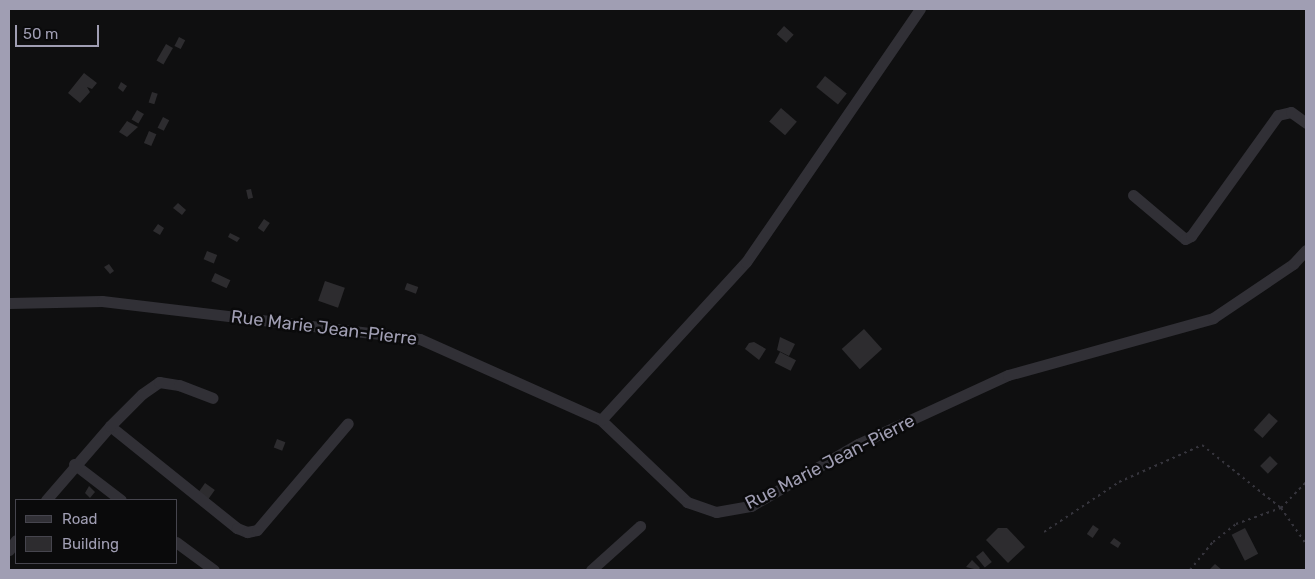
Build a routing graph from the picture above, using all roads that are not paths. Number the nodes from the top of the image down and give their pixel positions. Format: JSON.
{"nodes":[{"id":1,"x":920,"y":9,"type":"edge"},
{"id":2,"x":1306,"y":123,"type":"edge"},
{"id":3,"x":1133,"y":195,"type":"dead end"},
{"id":4,"x":1306,"y":250,"type":"edge"},
{"id":5,"x":9,"y":304,"type":"edge"},
{"id":6,"x":213,"y":398,"type":"dead end"},
{"id":7,"x":601,"y":420,"type":"junction"},
{"id":8,"x":348,"y":423,"type":"dead end"},
{"id":9,"x":110,"y":426,"type":"junction"},
{"id":10,"x":74,"y":464,"type":"junction"},
{"id":11,"x":47,"y":499,"type":"edge"},
{"id":12,"x":120,"y":499,"type":"edge"},
{"id":13,"x":640,"y":526,"type":"dead end"},
{"id":14,"x":178,"y":543,"type":"edge"},
{"id":15,"x":214,"y":570,"type":"edge"},
{"id":16,"x":591,"y":570,"type":"edge"}],
"edges":[{"from":1,"to":7,"type":"street"},
{"from":2,"to":3,"type":"street"},
{"from":4,"to":7,"type":"street","name":"Rue Marie Jean-Pierre"},
{"from":5,"to":7,"type":"street","name":"Rue Marie Jean-Pierre"},
{"from":6,"to":9,"type":"street"},
{"from":8,"to":9,"type":"street"},
{"from":9,"to":10,"type":"street"},
{"from":10,"to":11,"type":"street"},
{"from":10,"to":12,"type":"street"},
{"from":13,"to":16,"type":"street"},
{"from":14,"to":15,"type":"street"}]}
